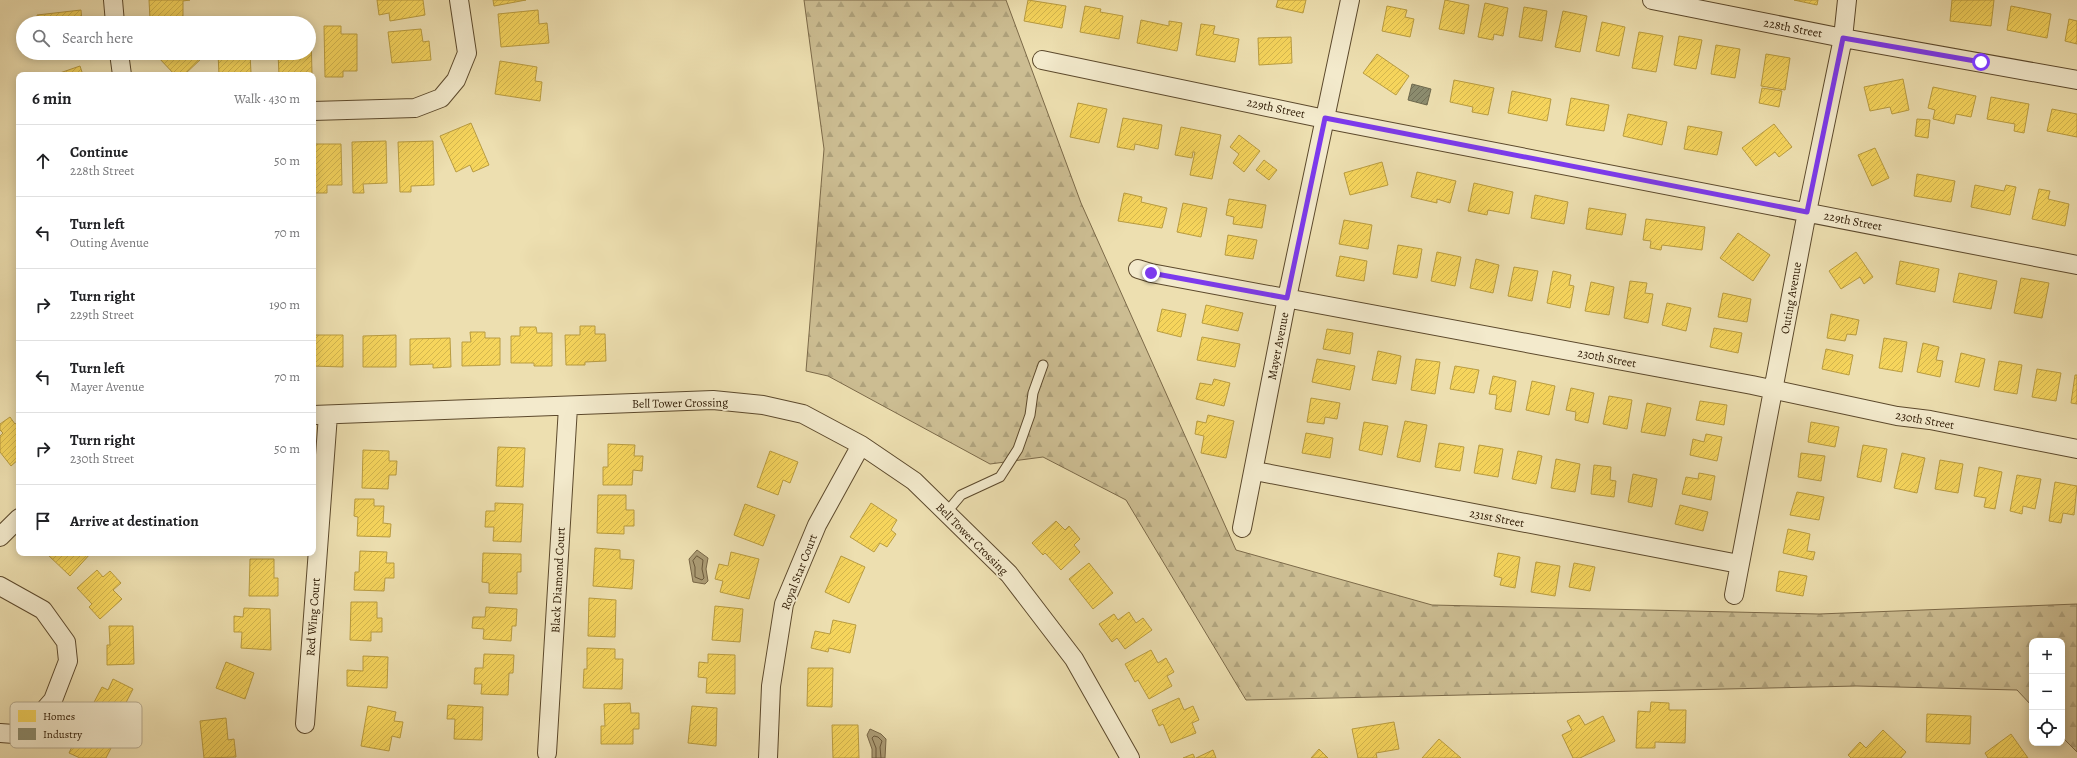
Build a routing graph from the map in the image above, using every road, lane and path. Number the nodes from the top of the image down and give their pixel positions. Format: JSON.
{"nodes":[{"id":1,"x":113,"y":0,"type":"edge"},
{"id":2,"x":459,"y":0,"type":"edge"},
{"id":3,"x":1350,"y":0,"type":"edge"},
{"id":4,"x":1652,"y":0,"type":"edge"},
{"id":5,"x":1847,"y":0,"type":"edge"},
{"id":6,"x":115,"y":16,"type":"edge"},
{"id":7,"x":1843,"y":38,"type":"junction"},
{"id":8,"x":121,"y":60,"type":"edge"},
{"id":9,"x":1042,"y":60,"type":"dead end"},
{"id":10,"x":122,"y":72,"type":"edge"},
{"id":11,"x":2077,"y":80,"type":"edge"},
{"id":12,"x":316,"y":111,"type":"edge"},
{"id":13,"x":1325,"y":118,"type":"junction"},
{"id":14,"x":1807,"y":212,"type":"junction"},
{"id":15,"x":2077,"y":265,"type":"edge"},
{"id":16,"x":1138,"y":269,"type":"dead end"},
{"id":17,"x":1287,"y":298,"type":"junction"},
{"id":18,"x":1043,"y":365,"type":"dead end"},
{"id":19,"x":1774,"y":390,"type":"junction"},
{"id":20,"x":568,"y":407,"type":"junction"},
{"id":21,"x":320,"y":415,"type":"edge"},
{"id":22,"x":861,"y":445,"type":"junction"},
{"id":23,"x":2077,"y":448,"type":"edge"},
{"id":24,"x":1254,"y":472,"type":"junction"},
{"id":25,"x":316,"y":497,"type":"edge"},
{"id":26,"x":946,"y":514,"type":"junction"},
{"id":27,"x":16,"y":521,"type":"edge"},
{"id":28,"x":1242,"y":528,"type":"dead end"},
{"id":29,"x":0,"y":537,"type":"edge"},
{"id":30,"x":313,"y":556,"type":"edge"},
{"id":31,"x":1739,"y":564,"type":"junction"},
{"id":32,"x":0,"y":586,"type":"edge"},
{"id":33,"x":1734,"y":595,"type":"dead end"},
{"id":34,"x":50,"y":702,"type":"edge"},
{"id":35,"x":305,"y":724,"type":"dead end"},
{"id":36,"x":0,"y":733,"type":"edge"},
{"id":37,"x":10,"y":734,"type":"edge"},
{"id":38,"x":547,"y":753,"type":"dead end"},
{"id":39,"x":768,"y":758,"type":"edge"},
{"id":40,"x":1130,"y":758,"type":"edge"}],
"edges":[{"from":1,"to":6,"type":"street"},
{"from":2,"to":12,"type":"street"},
{"from":3,"to":13,"type":"street","name":"Mayer Avenue"},
{"from":4,"to":7,"type":"street","name":"228th Street"},
{"from":5,"to":7,"type":"street","name":"Outing Avenue"},
{"from":7,"to":11,"type":"street","name":"228th Street"},
{"from":7,"to":14,"type":"street","name":"Outing Avenue"},
{"from":8,"to":10,"type":"street"},
{"from":9,"to":13,"type":"street","name":"229th Street"},
{"from":13,"to":14,"type":"street","name":"229th Street"},
{"from":13,"to":17,"type":"street","name":"Mayer Avenue"},
{"from":14,"to":15,"type":"street","name":"229th Street"},
{"from":14,"to":19,"type":"street","name":"Outing Avenue"},
{"from":16,"to":17,"type":"street","name":"230th Street"},
{"from":17,"to":19,"type":"street","name":"230th Street"},
{"from":17,"to":24,"type":"street","name":"Mayer Avenue"},
{"from":18,"to":26,"type":"lane"},
{"from":19,"to":23,"type":"street","name":"230th Street"},
{"from":19,"to":31,"type":"street","name":"Outing Avenue"},
{"from":20,"to":21,"type":"street","name":"Bell Tower Crossing"},
{"from":20,"to":22,"type":"street","name":"Bell Tower Crossing"},
{"from":20,"to":38,"type":"street","name":"Black Diamond Court"},
{"from":21,"to":25,"type":"street","name":"Red Wing Court"},
{"from":22,"to":26,"type":"street","name":"Bell Tower Crossing"},
{"from":22,"to":39,"type":"street","name":"Royal Star Court"},
{"from":24,"to":28,"type":"street","name":"Mayer Avenue"},
{"from":24,"to":31,"type":"street","name":"231st Street"},
{"from":26,"to":40,"type":"street","name":"Bell Tower Crossing"},
{"from":27,"to":29,"type":"street"},
{"from":30,"to":35,"type":"street","name":"Red Wing Court"},
{"from":31,"to":33,"type":"street","name":"Outing Avenue"},
{"from":32,"to":34,"type":"street"},
{"from":36,"to":37,"type":"street"}]}
